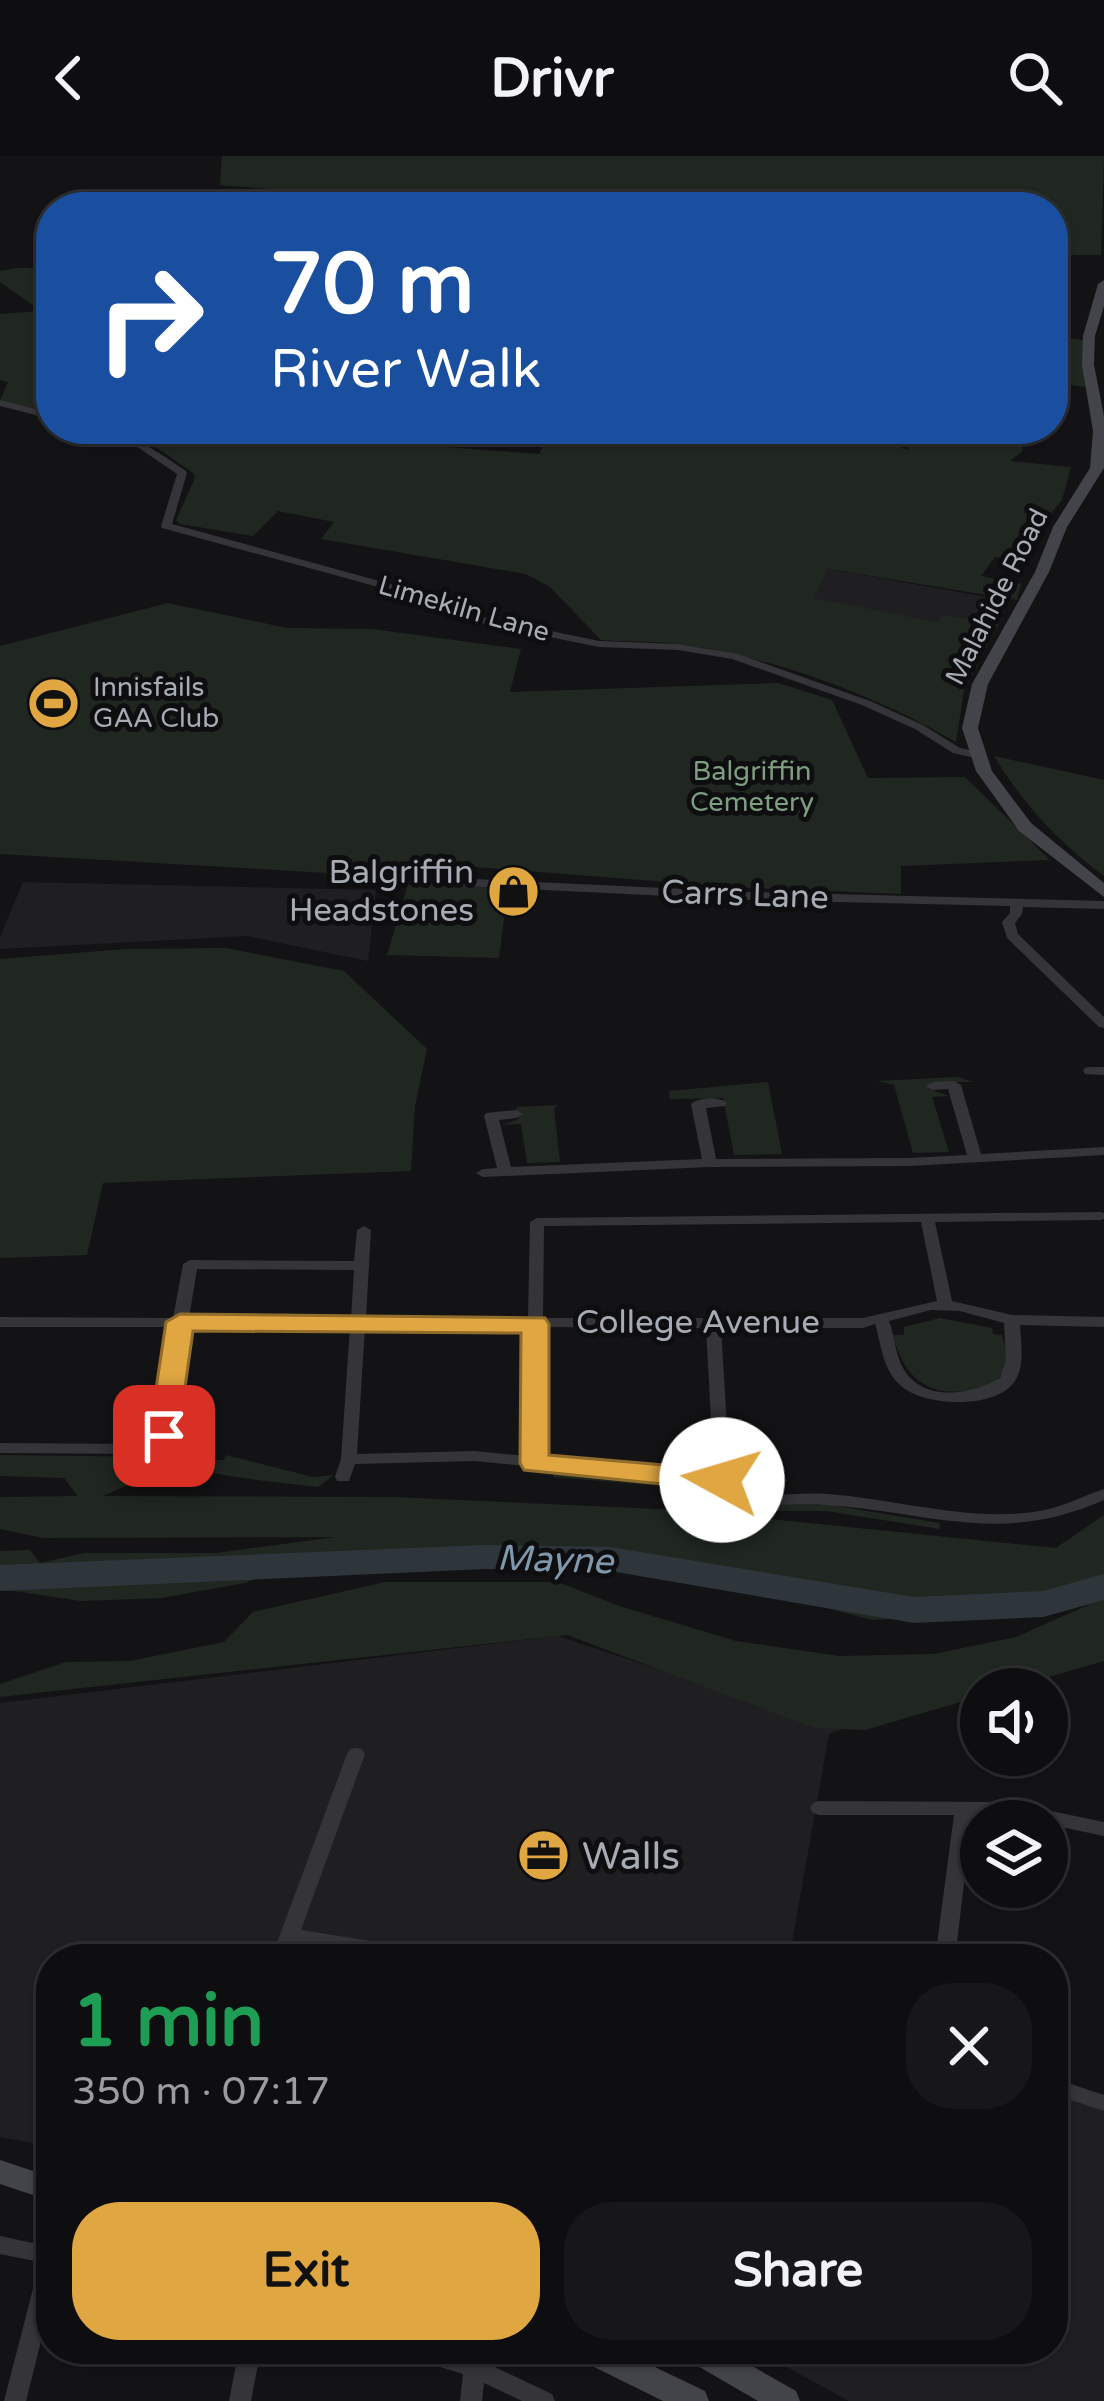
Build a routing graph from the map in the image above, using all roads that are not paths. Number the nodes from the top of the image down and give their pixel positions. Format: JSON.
{"nodes":[{"id":1,"x":1104,"y":284,"type":"edge"},
{"id":2,"x":0,"y":403,"type":"edge"},
{"id":3,"x":36,"y":412,"type":"edge"},
{"id":4,"x":136,"y":444,"type":"edge"},
{"id":5,"x":975,"y":754,"type":"junction"},
{"id":6,"x":387,"y":879,"type":"dead end"},
{"id":7,"x":1104,"y":892,"type":"edge"},
{"id":8,"x":1017,"y":903,"type":"junction"},
{"id":9,"x":1104,"y":905,"type":"edge"},
{"id":10,"x":1104,"y":1024,"type":"edge"},
{"id":11,"x":933,"y":1086,"type":"dead end"},
{"id":12,"x":720,"y":1103,"type":"dead end"},
{"id":13,"x":516,"y":1114,"type":"dead end"},
{"id":14,"x":1104,"y":1151,"type":"edge"},
{"id":15,"x":975,"y":1158,"type":"junction"},
{"id":16,"x":710,"y":1163,"type":"junction"},
{"id":17,"x":504,"y":1169,"type":"junction"},
{"id":18,"x":483,"y":1173,"type":"dead end"},
{"id":19,"x":1100,"y":1216,"type":"dead end"},
{"id":20,"x":927,"y":1218,"type":"junction"},
{"id":21,"x":364,"y":1230,"type":"dead end"},
{"id":22,"x":361,"y":1266,"type":"junction"},
{"id":23,"x":945,"y":1305,"type":"junction"},
{"id":24,"x":881,"y":1320,"type":"junction"},
{"id":25,"x":1012,"y":1320,"type":"junction"},
{"id":26,"x":0,"y":1322,"type":"edge"},
{"id":27,"x":180,"y":1322,"type":"junction"},
{"id":28,"x":1104,"y":1322,"type":"edge"},
{"id":29,"x":712,"y":1323,"type":"junction"},
{"id":30,"x":536,"y":1324,"type":"junction"},
{"id":31,"x":358,"y":1325,"type":"junction"},
{"id":32,"x":0,"y":1448,"type":"edge"},
{"id":33,"x":349,"y":1459,"type":"junction"},
{"id":34,"x":534,"y":1463,"type":"junction"},
{"id":35,"x":343,"y":1478,"type":"dead end"},
{"id":36,"x":722,"y":1480,"type":"junction"},
{"id":37,"x":1104,"y":1494,"type":"edge"},
{"id":38,"x":356,"y":1754,"type":"dead end"},
{"id":39,"x":819,"y":1808,"type":"dead end"},
{"id":40,"x":960,"y":1808,"type":"edge"},
{"id":41,"x":1068,"y":1822,"type":"edge"},
{"id":42,"x":1104,"y":1829,"type":"edge"},
{"id":43,"x":960,"y":1840,"type":"edge"},
{"id":44,"x":290,"y":1935,"type":"junction"},
{"id":45,"x":287,"y":1944,"type":"edge"},
{"id":46,"x":346,"y":1944,"type":"edge"},
{"id":47,"x":947,"y":1944,"type":"edge"},
{"id":48,"x":1068,"y":2091,"type":"edge"},
{"id":49,"x":1104,"y":2103,"type":"edge"},
{"id":50,"x":0,"y":2170,"type":"edge"},
{"id":51,"x":36,"y":2171,"type":"edge"},
{"id":52,"x":36,"y":2183,"type":"edge"},
{"id":53,"x":0,"y":2246,"type":"edge"},
{"id":54,"x":36,"y":2254,"type":"edge"},
{"id":55,"x":36,"y":2318,"type":"edge"},
{"id":56,"x":247,"y":2364,"type":"edge"},
{"id":57,"x":460,"y":2364,"type":"edge"},
{"id":58,"x":618,"y":2364,"type":"edge"},
{"id":59,"x":721,"y":2364,"type":"edge"},
{"id":60,"x":473,"y":2368,"type":"junction"},
{"id":61,"x":15,"y":2401,"type":"edge"},
{"id":62,"x":240,"y":2401,"type":"edge"},
{"id":63,"x":471,"y":2401,"type":"edge"},
{"id":64,"x":544,"y":2401,"type":"edge"},
{"id":65,"x":694,"y":2401,"type":"edge"},
{"id":66,"x":785,"y":2401,"type":"edge"}],
"edges":[{"from":1,"to":5,"type":"main road","name":"Malahide Road"},
{"from":2,"to":3,"type":"street"},
{"from":4,"to":5,"type":"street","name":"Limekiln Lane"},
{"from":5,"to":7,"type":"main road"},
{"from":6,"to":8,"type":"street","name":"Carrs Lane"},
{"from":8,"to":9,"type":"street","name":"Carrs Lane"},
{"from":8,"to":10,"type":"street"},
{"from":11,"to":15,"type":"street"},
{"from":12,"to":16,"type":"street"},
{"from":13,"to":17,"type":"street"},
{"from":14,"to":15,"type":"street"},
{"from":15,"to":16,"type":"street"},
{"from":16,"to":17,"type":"street"},
{"from":17,"to":18,"type":"street"},
{"from":19,"to":20,"type":"street"},
{"from":20,"to":23,"type":"street"},
{"from":20,"to":30,"type":"street"},
{"from":21,"to":22,"type":"street"},
{"from":22,"to":27,"type":"street"},
{"from":22,"to":31,"type":"street"},
{"from":23,"to":24,"type":"street","name":"College Avenue"},
{"from":23,"to":25,"type":"street","name":"College Avenue"},
{"from":24,"to":25,"type":"street"},
{"from":24,"to":29,"type":"street","name":"College Avenue"},
{"from":25,"to":28,"type":"street","name":"College Avenue"},
{"from":26,"to":27,"type":"street","name":"College Avenue"},
{"from":27,"to":31,"type":"street","name":"College Avenue"},
{"from":27,"to":32,"type":"street"},
{"from":29,"to":30,"type":"street","name":"College Avenue"},
{"from":29,"to":36,"type":"street"},
{"from":30,"to":31,"type":"street","name":"College Avenue"},
{"from":30,"to":34,"type":"street"},
{"from":31,"to":33,"type":"street"},
{"from":33,"to":34,"type":"street"},
{"from":33,"to":35,"type":"street"},
{"from":34,"to":36,"type":"street"},
{"from":36,"to":37,"type":"street"},
{"from":38,"to":44,"type":"street"},
{"from":39,"to":40,"type":"street"},
{"from":41,"to":42,"type":"street"},
{"from":43,"to":47,"type":"street"},
{"from":44,"to":45,"type":"street"},
{"from":44,"to":46,"type":"street"},
{"from":48,"to":49,"type":"street"},
{"from":50,"to":51,"type":"main road"},
{"from":50,"to":52,"type":"main road"},
{"from":53,"to":54,"type":"street"},
{"from":55,"to":61,"type":"street"},
{"from":56,"to":62,"type":"street"},
{"from":57,"to":60,"type":"street"},
{"from":58,"to":65,"type":"main road"},
{"from":59,"to":66,"type":"main road"},
{"from":60,"to":63,"type":"street"},
{"from":60,"to":64,"type":"street"}]}
